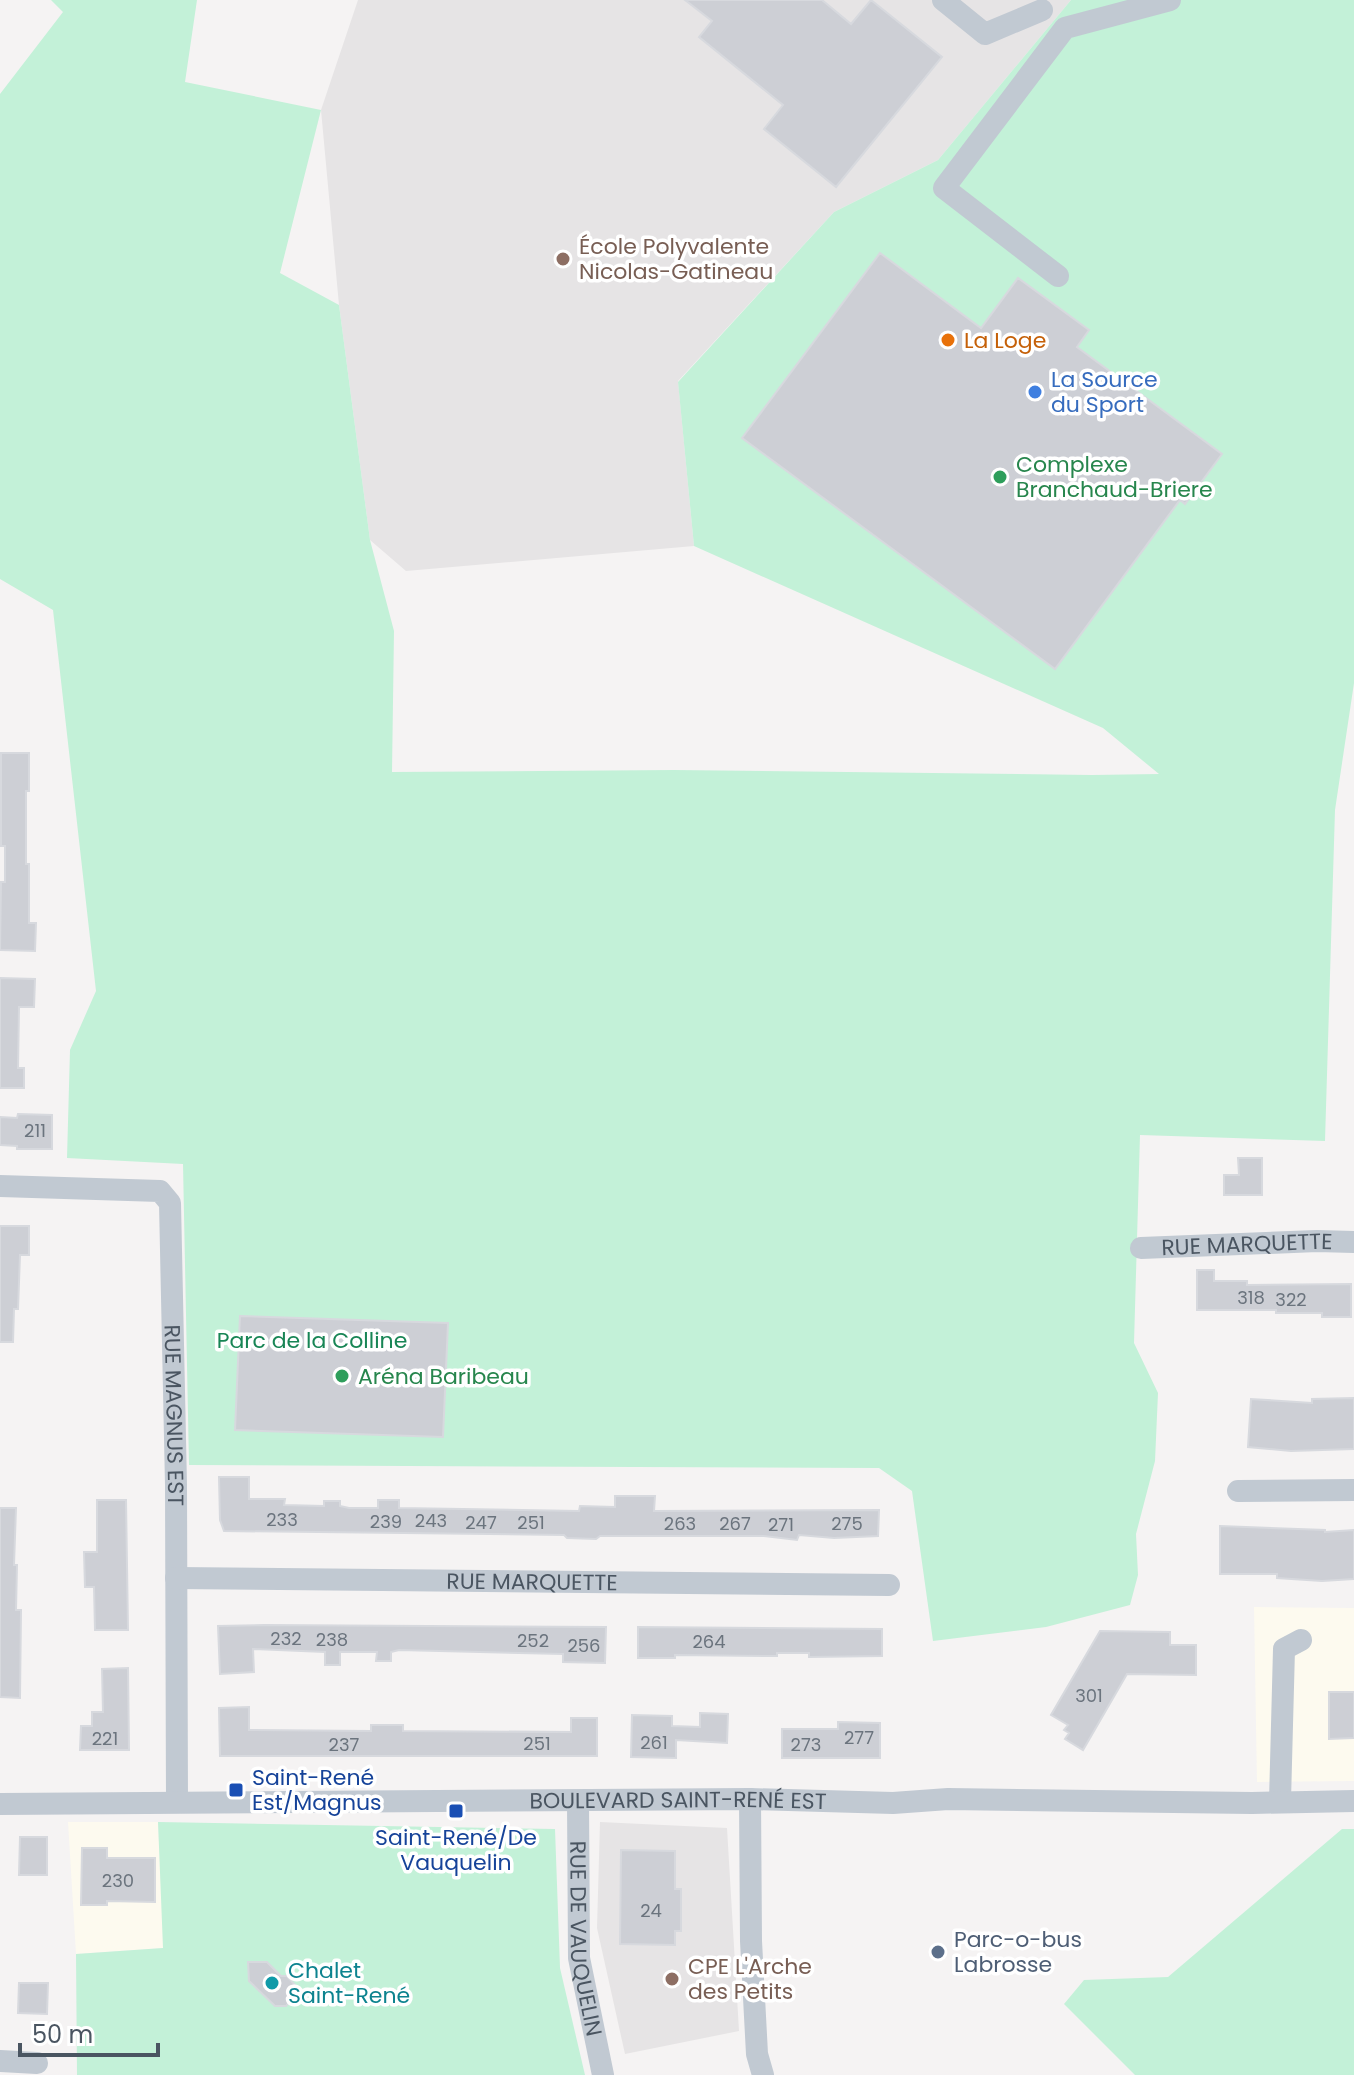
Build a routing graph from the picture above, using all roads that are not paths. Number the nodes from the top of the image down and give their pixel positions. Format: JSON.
{"nodes":[{"id":1,"x":943,"y":0,"type":"edge"},
{"id":2,"x":1170,"y":0,"type":"edge"},
{"id":3,"x":1036,"y":5,"type":"edge"},
{"id":4,"x":1065,"y":28,"type":"junction"},
{"id":5,"x":1058,"y":276,"type":"dead end"},
{"id":6,"x":0,"y":1186,"type":"edge"},
{"id":7,"x":1354,"y":1242,"type":"edge"},
{"id":8,"x":1141,"y":1248,"type":"dead end"},
{"id":9,"x":1354,"y":1490,"type":"edge"},
{"id":10,"x":1238,"y":1491,"type":"dead end"},
{"id":11,"x":176,"y":1578,"type":"junction"},
{"id":12,"x":889,"y":1585,"type":"dead end"},
{"id":13,"x":1301,"y":1640,"type":"dead end"},
{"id":14,"x":750,"y":1799,"type":"junction"},
{"id":15,"x":578,"y":1801,"type":"junction"},
{"id":16,"x":1280,"y":1801,"type":"junction"},
{"id":17,"x":1354,"y":1801,"type":"edge"},
{"id":18,"x":177,"y":1802,"type":"junction"},
{"id":19,"x":0,"y":1804,"type":"edge"},
{"id":20,"x":0,"y":2061,"type":"edge"},
{"id":21,"x":37,"y":2063,"type":"dead end"},
{"id":22,"x":603,"y":2075,"type":"edge"},
{"id":23,"x":763,"y":2075,"type":"edge"}],
"edges":[{"from":1,"to":3,"type":"street"},
{"from":2,"to":4,"type":"street"},
{"from":3,"to":4,"type":"street"},
{"from":4,"to":5,"type":"street"},
{"from":6,"to":11,"type":"street","name":"RUE MAGNUS EST"},
{"from":7,"to":8,"type":"street","name":"RUE MARQUETTE"},
{"from":9,"to":10,"type":"street"},
{"from":11,"to":12,"type":"street","name":"RUE MARQUETTE"},
{"from":11,"to":18,"type":"street","name":"RUE MAGNUS EST"},
{"from":13,"to":16,"type":"street"},
{"from":14,"to":15,"type":"street","name":"BOULEVARD SAINT-RENÉ EST"},
{"from":14,"to":16,"type":"street","name":"BOULEVARD SAINT-RENÉ EST"},
{"from":14,"to":23,"type":"street"},
{"from":15,"to":18,"type":"street","name":"BOULEVARD SAINT-RENÉ EST"},
{"from":15,"to":22,"type":"street","name":"RUE DE VAUQUELIN"},
{"from":16,"to":17,"type":"street","name":"BOULEVARD SAINT-RENÉ EST"},
{"from":18,"to":19,"type":"street","name":"BOULEVARD SAINT-RENÉ EST"},
{"from":20,"to":21,"type":"street"}]}
